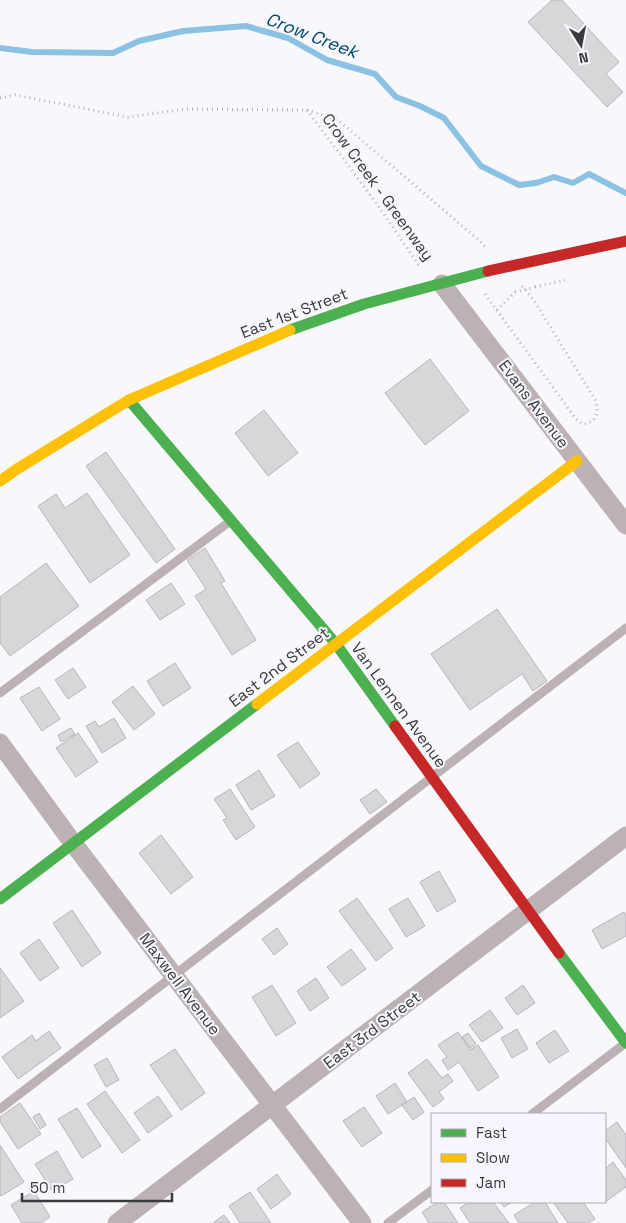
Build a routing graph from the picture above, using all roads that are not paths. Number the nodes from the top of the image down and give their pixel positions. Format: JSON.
{"nodes":[{"id":1,"x":626,"y":241,"type":"edge"},
{"id":2,"x":438,"y":285,"type":"junction"},
{"id":3,"x":129,"y":400,"type":"junction"},
{"id":4,"x":577,"y":461,"type":"junction"},
{"id":5,"x":0,"y":481,"type":"edge"},
{"id":6,"x":231,"y":520,"type":"junction"},
{"id":7,"x":626,"y":525,"type":"edge"},
{"id":8,"x":626,"y":628,"type":"edge"},
{"id":9,"x":336,"y":644,"type":"junction"},
{"id":10,"x":0,"y":693,"type":"edge"},
{"id":11,"x":0,"y":743,"type":"edge"},
{"id":12,"x":431,"y":778,"type":"junction"},
{"id":13,"x":626,"y":836,"type":"edge"},
{"id":14,"x":73,"y":843,"type":"junction"},
{"id":15,"x":0,"y":899,"type":"edge"},
{"id":16,"x":528,"y":911,"type":"junction"},
{"id":17,"x":174,"y":976,"type":"junction"},
{"id":18,"x":626,"y":1043,"type":"edge"},
{"id":19,"x":272,"y":1105,"type":"junction"},
{"id":20,"x":0,"y":1109,"type":"edge"},
{"id":21,"x":533,"y":1113,"type":"edge"},
{"id":22,"x":431,"y":1191,"type":"edge"},
{"id":23,"x":117,"y":1223,"type":"edge"},
{"id":24,"x":362,"y":1223,"type":"edge"},
{"id":25,"x":388,"y":1223,"type":"edge"}],
"edges":[{"from":1,"to":2,"type":"street","name":"East 1st Street","bridge":true},
{"from":2,"to":3,"type":"street","name":"East 1st Street"},
{"from":2,"to":4,"type":"street","name":"Evans Avenue"},
{"from":3,"to":5,"type":"street","name":"East 1st Street"},
{"from":3,"to":6,"type":"street","name":"Van Lennen Avenue"},
{"from":4,"to":7,"type":"street","name":"Evans Avenue"},
{"from":4,"to":9,"type":"street","name":"East 2nd Street"},
{"from":6,"to":9,"type":"street","name":"Van Lennen Avenue"},
{"from":6,"to":10,"type":"lane"},
{"from":8,"to":12,"type":"lane"},
{"from":9,"to":12,"type":"street","name":"Van Lennen Avenue"},
{"from":9,"to":14,"type":"street","name":"East 2nd Street"},
{"from":11,"to":14,"type":"street","name":"Maxwell Avenue"},
{"from":12,"to":16,"type":"street","name":"Van Lennen Avenue"},
{"from":12,"to":17,"type":"lane"},
{"from":13,"to":16,"type":"street","name":"East 3rd Street"},
{"from":14,"to":15,"type":"street","name":"East 2nd Street"},
{"from":14,"to":17,"type":"street","name":"Maxwell Avenue"},
{"from":16,"to":18,"type":"street","name":"Van Lennen Avenue"},
{"from":16,"to":19,"type":"street","name":"East 3rd Street"},
{"from":17,"to":19,"type":"street","name":"Maxwell Avenue"},
{"from":17,"to":20,"type":"lane"},
{"from":18,"to":21,"type":"lane"},
{"from":19,"to":23,"type":"street","name":"East 3rd Street"},
{"from":19,"to":24,"type":"street","name":"Maxwell Avenue"},
{"from":22,"to":25,"type":"lane"}]}
